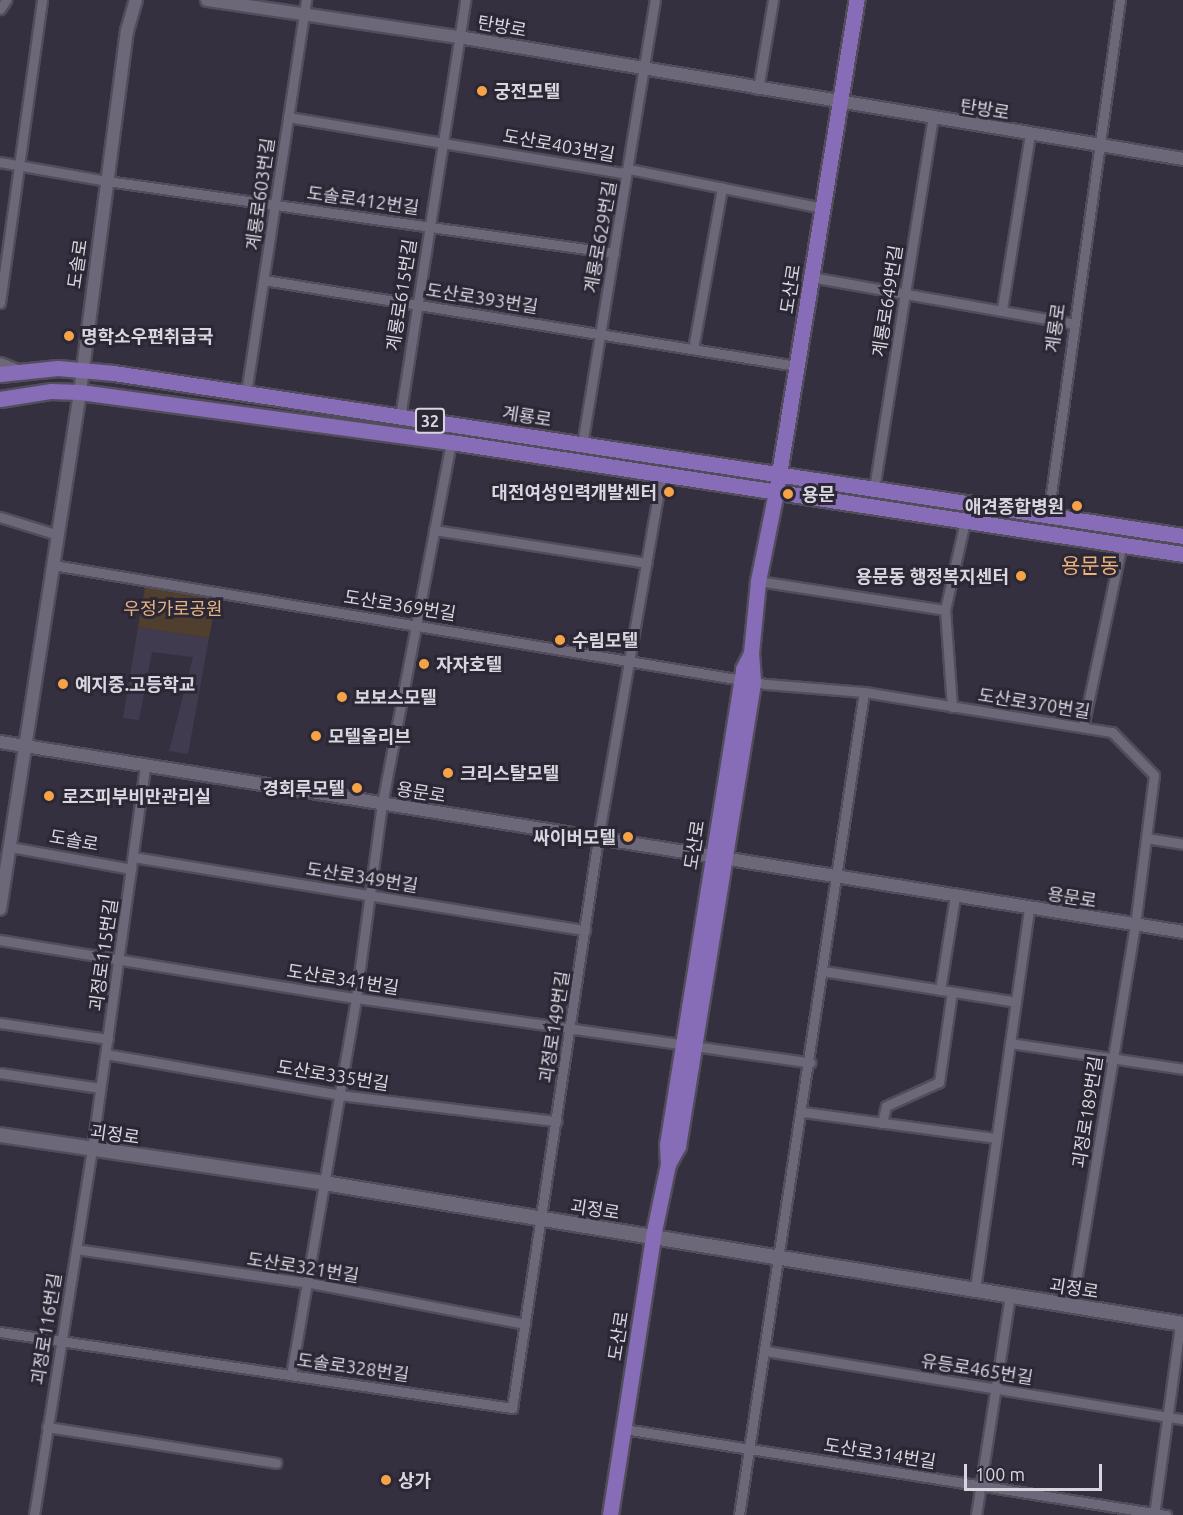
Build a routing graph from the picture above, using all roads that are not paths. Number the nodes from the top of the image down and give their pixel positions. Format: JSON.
{"nodes":[{"id":1,"x":6,"y":0,"type":"edge"},
{"id":2,"x":42,"y":0,"type":"edge"},
{"id":3,"x":136,"y":0,"type":"edge"},
{"id":4,"x":207,"y":0,"type":"edge"},
{"id":5,"x":306,"y":0,"type":"edge"},
{"id":6,"x":465,"y":0,"type":"edge"},
{"id":7,"x":655,"y":0,"type":"edge"},
{"id":8,"x":773,"y":0,"type":"edge"},
{"id":9,"x":1120,"y":0,"type":"edge"},
{"id":10,"x":853,"y":1,"type":"edge"},
{"id":11,"x":239,"y":3,"type":"edge"},
{"id":12,"x":0,"y":9,"type":"edge"},
{"id":13,"x":304,"y":15,"type":"junction"},
{"id":14,"x":459,"y":37,"type":"junction"},
{"id":15,"x":644,"y":69,"type":"junction"},
{"id":16,"x":758,"y":89,"type":"junction"},
{"id":17,"x":840,"y":104,"type":"junction"},
{"id":18,"x":288,"y":117,"type":"junction"},
{"id":19,"x":933,"y":118,"type":"junction"},
{"id":20,"x":1030,"y":134,"type":"junction"},
{"id":21,"x":442,"y":142,"type":"junction"},
{"id":22,"x":1100,"y":146,"type":"junction"},
{"id":23,"x":1183,"y":159,"type":"edge"},
{"id":24,"x":0,"y":162,"type":"edge"},
{"id":25,"x":19,"y":165,"type":"junction"},
{"id":26,"x":629,"y":169,"type":"junction"},
{"id":27,"x":106,"y":180,"type":"junction"},
{"id":28,"x":722,"y":188,"type":"junction"},
{"id":29,"x":275,"y":204,"type":"junction"},
{"id":30,"x":823,"y":208,"type":"junction"},
{"id":31,"x":429,"y":226,"type":"junction"},
{"id":32,"x":614,"y":253,"type":"junction"},
{"id":33,"x":812,"y":277,"type":"junction"},
{"id":34,"x":264,"y":280,"type":"junction"},
{"id":35,"x":905,"y":293,"type":"junction"},
{"id":36,"x":0,"y":303,"type":"edge"},
{"id":37,"x":416,"y":304,"type":"junction"},
{"id":38,"x":1002,"y":309,"type":"junction"},
{"id":39,"x":1075,"y":324,"type":"junction"},
{"id":40,"x":599,"y":334,"type":"junction"},
{"id":41,"x":693,"y":349,"type":"junction"},
{"id":42,"x":0,"y":362,"type":"edge"},
{"id":43,"x":797,"y":366,"type":"junction"},
{"id":44,"x":80,"y":369,"type":"junction"},
{"id":45,"x":22,"y":371,"type":"junction"},
{"id":46,"x":0,"y":374,"type":"edge"},
{"id":47,"x":80,"y":392,"type":"junction"},
{"id":48,"x":246,"y":393,"type":"junction"},
{"id":49,"x":0,"y":399,"type":"edge"},
{"id":50,"x":400,"y":417,"type":"junction"},
{"id":51,"x":452,"y":442,"type":"junction"},
{"id":52,"x":582,"y":445,"type":"junction"},
{"id":53,"x":662,"y":473,"type":"junction"},
{"id":54,"x":779,"y":474,"type":"junction"},
{"id":55,"x":874,"y":489,"type":"junction"},
{"id":56,"x":776,"y":492,"type":"junction"},
{"id":57,"x":1048,"y":516,"type":"junction"},
{"id":58,"x":0,"y":517,"type":"edge"},
{"id":59,"x":965,"y":521,"type":"junction"},
{"id":60,"x":434,"y":530,"type":"junction"},
{"id":61,"x":57,"y":535,"type":"junction"},
{"id":62,"x":1183,"y":536,"type":"edge"},
{"id":63,"x":1122,"y":544,"type":"junction"},
{"id":64,"x":1183,"y":554,"type":"edge"},
{"id":65,"x":646,"y":563,"type":"junction"},
{"id":66,"x":53,"y":566,"type":"junction"},
{"id":67,"x":758,"y":581,"type":"junction"},
{"id":68,"x":945,"y":610,"type":"junction"},
{"id":69,"x":416,"y":625,"type":"junction"},
{"id":70,"x":629,"y":660,"type":"junction"},
{"id":71,"x":747,"y":680,"type":"junction"},
{"id":72,"x":864,"y":692,"type":"junction"},
{"id":73,"x":952,"y":707,"type":"junction"},
{"id":74,"x":1083,"y":727,"type":"junction"},
{"id":75,"x":0,"y":742,"type":"edge"},
{"id":76,"x":25,"y":746,"type":"junction"},
{"id":77,"x":145,"y":765,"type":"junction"},
{"id":78,"x":382,"y":804,"type":"junction"},
{"id":79,"x":1146,"y":838,"type":"junction"},
{"id":80,"x":598,"y":839,"type":"junction"},
{"id":81,"x":1183,"y":844,"type":"edge"},
{"id":82,"x":10,"y":847,"type":"junction"},
{"id":83,"x":133,"y":857,"type":"junction"},
{"id":84,"x":718,"y":860,"type":"junction"},
{"id":85,"x":131,"y":869,"type":"junction"},
{"id":86,"x":837,"y":878,"type":"junction"},
{"id":87,"x":370,"y":895,"type":"junction"},
{"id":88,"x":955,"y":896,"type":"junction"},
{"id":89,"x":1029,"y":908,"type":"junction"},
{"id":90,"x":0,"y":909,"type":"edge"},
{"id":91,"x":1135,"y":925,"type":"junction"},
{"id":92,"x":585,"y":930,"type":"junction"},
{"id":93,"x":1183,"y":932,"type":"edge"},
{"id":94,"x":0,"y":940,"type":"edge"},
{"id":95,"x":120,"y":959,"type":"junction"},
{"id":96,"x":823,"y":971,"type":"junction"},
{"id":97,"x":940,"y":990,"type":"junction"},
{"id":98,"x":952,"y":992,"type":"junction"},
{"id":99,"x":356,"y":998,"type":"junction"},
{"id":100,"x":1016,"y":1002,"type":"junction"},
{"id":101,"x":0,"y":1023,"type":"edge"},
{"id":102,"x":570,"y":1028,"type":"junction"},
{"id":103,"x":108,"y":1039,"type":"junction"},
{"id":104,"x":1010,"y":1043,"type":"junction"},
{"id":105,"x":688,"y":1046,"type":"junction"},
{"id":106,"x":106,"y":1054,"type":"junction"},
{"id":107,"x":1113,"y":1060,"type":"junction"},
{"id":108,"x":810,"y":1063,"type":"junction"},
{"id":109,"x":1183,"y":1069,"type":"edge"},
{"id":110,"x":0,"y":1072,"type":"edge"},
{"id":111,"x":100,"y":1088,"type":"junction"},
{"id":112,"x":340,"y":1095,"type":"junction"},
{"id":113,"x":802,"y":1112,"type":"junction"},
{"id":114,"x":556,"y":1121,"type":"junction"},
{"id":115,"x":882,"y":1123,"type":"junction"},
{"id":116,"x":0,"y":1135,"type":"edge"},
{"id":117,"x":996,"y":1138,"type":"junction"},
{"id":118,"x":92,"y":1149,"type":"junction"},
{"id":119,"x":324,"y":1183,"type":"junction"},
{"id":120,"x":542,"y":1219,"type":"junction"},
{"id":121,"x":652,"y":1236,"type":"junction"},
{"id":122,"x":76,"y":1249,"type":"junction"},
{"id":123,"x":781,"y":1258,"type":"junction"},
{"id":124,"x":310,"y":1283,"type":"junction"},
{"id":125,"x":975,"y":1289,"type":"junction"},
{"id":126,"x":1010,"y":1296,"type":"junction"},
{"id":127,"x":1072,"y":1305,"type":"junction"},
{"id":128,"x":525,"y":1324,"type":"junction"},
{"id":129,"x":1181,"y":1324,"type":"edge"},
{"id":130,"x":0,"y":1332,"type":"edge"},
{"id":131,"x":60,"y":1341,"type":"junction"},
{"id":132,"x":766,"y":1351,"type":"junction"},
{"id":133,"x":291,"y":1375,"type":"junction"},
{"id":134,"x":996,"y":1388,"type":"junction"},
{"id":135,"x":1167,"y":1416,"type":"junction"},
{"id":136,"x":1183,"y":1419,"type":"edge"},
{"id":137,"x":47,"y":1427,"type":"junction"},
{"id":138,"x":624,"y":1429,"type":"junction"},
{"id":139,"x":750,"y":1449,"type":"junction"},
{"id":140,"x":276,"y":1463,"type":"dead end"},
{"id":141,"x":981,"y":1485,"type":"junction"},
{"id":142,"x":1154,"y":1514,"type":"edge"},
{"id":143,"x":34,"y":1515,"type":"edge"},
{"id":144,"x":610,"y":1515,"type":"edge"},
{"id":145,"x":739,"y":1515,"type":"edge"},
{"id":146,"x":976,"y":1515,"type":"edge"},
{"id":147,"x":1166,"y":1515,"type":"edge"}],
"edges":[{"from":1,"to":12,"type":"street"},
{"from":2,"to":25,"type":"street"},
{"from":3,"to":27,"type":"street","name":"도솔로"},
{"from":4,"to":11,"type":"street","name":"탄방로"},
{"from":5,"to":13,"type":"street","name":"계룡로603번길"},
{"from":6,"to":14,"type":"street","name":"계룡로615번길"},
{"from":7,"to":15,"type":"street","name":"계룡로629번길"},
{"from":8,"to":16,"type":"street"},
{"from":9,"to":22,"type":"street","name":"계룡로"},
{"from":10,"to":17,"type":"main road","name":"도산로"},
{"from":11,"to":13,"type":"street","name":"탄방로"},
{"from":13,"to":14,"type":"street","name":"탄방로"},
{"from":13,"to":18,"type":"street","name":"계룡로603번길"},
{"from":14,"to":15,"type":"street","name":"탄방로"},
{"from":14,"to":21,"type":"street","name":"계룡로615번길"},
{"from":15,"to":16,"type":"street","name":"탄방로"},
{"from":15,"to":26,"type":"street","name":"계룡로629번길"},
{"from":16,"to":17,"type":"street","name":"탄방로"},
{"from":17,"to":19,"type":"street","name":"탄방로"},
{"from":17,"to":30,"type":"main road","name":"도산로"},
{"from":18,"to":21,"type":"street","name":"도산로403번길"},
{"from":18,"to":29,"type":"street","name":"계룡로603번길"},
{"from":19,"to":20,"type":"street","name":"탄방로"},
{"from":19,"to":35,"type":"street","name":"계룡로649번길"},
{"from":20,"to":22,"type":"street","name":"탄방로"},
{"from":20,"to":38,"type":"street","name":"탄방로"},
{"from":21,"to":26,"type":"street","name":"도산로403번길"},
{"from":21,"to":31,"type":"street","name":"계룡로615번길"},
{"from":22,"to":23,"type":"street","name":"탄방로"},
{"from":22,"to":39,"type":"street","name":"계룡로"},
{"from":24,"to":25,"type":"street","name":"도솔로412번길"},
{"from":25,"to":27,"type":"street","name":"도솔로412번길"},
{"from":25,"to":36,"type":"street"},
{"from":26,"to":28,"type":"street","name":"도산로403번길"},
{"from":26,"to":32,"type":"street","name":"계룡로629번길"},
{"from":27,"to":29,"type":"street","name":"도솔로412번길"},
{"from":27,"to":44,"type":"street","name":"도솔로"},
{"from":28,"to":30,"type":"street","name":"도산로403번길"},
{"from":28,"to":41,"type":"street"},
{"from":29,"to":31,"type":"street","name":"도솔로412번길"},
{"from":29,"to":34,"type":"street","name":"계룡로603번길"},
{"from":30,"to":33,"type":"main road","name":"도산로"},
{"from":31,"to":32,"type":"street","name":"도솔로412번길"},
{"from":31,"to":37,"type":"street","name":"계룡로615번길"},
{"from":32,"to":40,"type":"street","name":"계룡로629번길"},
{"from":33,"to":35,"type":"street"},
{"from":33,"to":43,"type":"main road","name":"도산로"},
{"from":34,"to":37,"type":"street","name":"도산로393번길"},
{"from":34,"to":48,"type":"street","name":"계룡로603번길"},
{"from":35,"to":38,"type":"street"},
{"from":35,"to":55,"type":"street","name":"계룡로649번길"},
{"from":37,"to":40,"type":"street","name":"도산로393번길"},
{"from":37,"to":50,"type":"street","name":"계룡로615번길"},
{"from":38,"to":39,"type":"street"},
{"from":39,"to":57,"type":"street","name":"계룡로"},
{"from":40,"to":41,"type":"street","name":"도산로393번길"},
{"from":40,"to":52,"type":"street","name":"계룡로629번길"},
{"from":41,"to":43,"type":"street","name":"도산로393번길"},
{"from":42,"to":45,"type":"street"},
{"from":43,"to":54,"type":"main road","name":"도산로"},
{"from":44,"to":45,"type":"main road","name":"계룡로","number":"32"},
{"from":44,"to":47,"type":"street","name":"도솔로"},
{"from":44,"to":48,"type":"main road","name":"계룡로","number":"32"},
{"from":45,"to":46,"type":"main road","name":"계룡로","number":"32"},
{"from":47,"to":49,"type":"main road","name":"계룡로","number":"32"},
{"from":47,"to":51,"type":"main road","name":"계룡로","number":"32"},
{"from":47,"to":61,"type":"street","name":"도솔로"},
{"from":48,"to":50,"type":"main road","name":"계룡로","number":"32"},
{"from":50,"to":52,"type":"main road","name":"계룡로","number":"32"},
{"from":51,"to":53,"type":"main road","name":"계룡로","number":"32"},
{"from":51,"to":60,"type":"street"},
{"from":52,"to":54,"type":"main road","name":"계룡로","number":"32"},
{"from":53,"to":56,"type":"main road","name":"계룡로","number":"32"},
{"from":53,"to":65,"type":"street","name":"괴정로149번길"},
{"from":54,"to":55,"type":"main road","name":"계룡로","number":"32"},
{"from":54,"to":56,"type":"main road","name":"도산로"},
{"from":55,"to":57,"type":"main road","name":"계룡로","number":"32"},
{"from":56,"to":59,"type":"main road","name":"계룡로","number":"32"},
{"from":56,"to":67,"type":"main road","name":"도산로"},
{"from":57,"to":62,"type":"main road","name":"계룡로","number":"32"},
{"from":58,"to":61,"type":"street"},
{"from":59,"to":63,"type":"main road","name":"계룡로","number":"32"},
{"from":59,"to":68,"type":"street"},
{"from":60,"to":65,"type":"street"},
{"from":60,"to":69,"type":"street"},
{"from":61,"to":66,"type":"street","name":"도솔로"},
{"from":63,"to":64,"type":"main road","name":"계룡로","number":"32"},
{"from":63,"to":74,"type":"street"},
{"from":65,"to":70,"type":"street","name":"괴정로149번길"},
{"from":66,"to":69,"type":"street","name":"도산로369번길"},
{"from":66,"to":76,"type":"street","name":"도솔로"},
{"from":67,"to":68,"type":"street"},
{"from":67,"to":71,"type":"main road","name":"도산로"},
{"from":68,"to":73,"type":"street"},
{"from":69,"to":70,"type":"street","name":"도산로369번길"},
{"from":69,"to":78,"type":"street"},
{"from":70,"to":71,"type":"street","name":"도산로369번길"},
{"from":70,"to":80,"type":"street","name":"괴정로149번길"},
{"from":71,"to":72,"type":"street","name":"도산로370번길"},
{"from":71,"to":84,"type":"main road","name":"도산로"},
{"from":72,"to":73,"type":"street","name":"도산로370번길"},
{"from":72,"to":86,"type":"street"},
{"from":73,"to":74,"type":"street","name":"도산로370번길"},
{"from":74,"to":79,"type":"street","name":"도산로370번길"},
{"from":75,"to":76,"type":"street","name":"용문로"},
{"from":76,"to":77,"type":"street","name":"용문로"},
{"from":76,"to":82,"type":"street","name":"도솔로"},
{"from":77,"to":78,"type":"street","name":"용문로"},
{"from":77,"to":83,"type":"street","name":"괴정로115번길"},
{"from":78,"to":80,"type":"street","name":"용문로"},
{"from":78,"to":87,"type":"street"},
{"from":79,"to":81,"type":"street"},
{"from":79,"to":91,"type":"street","name":"도산로370번길"},
{"from":80,"to":84,"type":"street","name":"용문로"},
{"from":80,"to":92,"type":"street","name":"괴정로149번길"},
{"from":82,"to":85,"type":"street","name":"도솔로"},
{"from":82,"to":90,"type":"street","name":"도솔로"},
{"from":83,"to":85,"type":"street","name":"괴정로115번길"},
{"from":83,"to":87,"type":"street","name":"도산로349번길"},
{"from":84,"to":86,"type":"street","name":"용문로"},
{"from":84,"to":105,"type":"main road","name":"도산로"},
{"from":85,"to":95,"type":"street","name":"괴정로115번길"},
{"from":86,"to":88,"type":"street","name":"용문로"},
{"from":86,"to":96,"type":"street"},
{"from":87,"to":92,"type":"street","name":"도산로349번길"},
{"from":87,"to":99,"type":"street"},
{"from":88,"to":89,"type":"street","name":"용문로"},
{"from":88,"to":97,"type":"street"},
{"from":89,"to":91,"type":"street","name":"용문로"},
{"from":89,"to":100,"type":"street"},
{"from":91,"to":93,"type":"street","name":"용문로"},
{"from":91,"to":107,"type":"street","name":"괴정로189번길"},
{"from":92,"to":102,"type":"street","name":"괴정로149번길"},
{"from":94,"to":95,"type":"street","name":"도산로341번길"},
{"from":95,"to":99,"type":"street","name":"도산로341번길"},
{"from":95,"to":103,"type":"street","name":"괴정로115번길"},
{"from":96,"to":97,"type":"street"},
{"from":96,"to":108,"type":"street"},
{"from":97,"to":98,"type":"street"},
{"from":98,"to":100,"type":"street"},
{"from":98,"to":115,"type":"street"},
{"from":99,"to":102,"type":"street","name":"도산로341번길"},
{"from":99,"to":112,"type":"street"},
{"from":100,"to":104,"type":"street"},
{"from":101,"to":103,"type":"street"},
{"from":102,"to":105,"type":"street","name":"도산로341번길"},
{"from":102,"to":114,"type":"street","name":"괴정로149번길"},
{"from":103,"to":106,"type":"street","name":"괴정로115번길"},
{"from":104,"to":107,"type":"street"},
{"from":104,"to":117,"type":"street"},
{"from":105,"to":108,"type":"street"},
{"from":105,"to":121,"type":"main road","name":"도산로"},
{"from":106,"to":111,"type":"street","name":"괴정로115번길"},
{"from":106,"to":112,"type":"street","name":"도산로335번길"},
{"from":107,"to":109,"type":"street"},
{"from":107,"to":127,"type":"street","name":"괴정로189번길"},
{"from":108,"to":113,"type":"street"},
{"from":110,"to":111,"type":"street"},
{"from":111,"to":118,"type":"street","name":"괴정로115번길"},
{"from":112,"to":114,"type":"street","name":"도산로335번길"},
{"from":112,"to":119,"type":"street"},
{"from":113,"to":115,"type":"street"},
{"from":113,"to":123,"type":"street"},
{"from":114,"to":120,"type":"street","name":"괴정로149번길"},
{"from":115,"to":117,"type":"street"},
{"from":116,"to":118,"type":"main road","name":"괴정로"},
{"from":117,"to":125,"type":"street"},
{"from":118,"to":119,"type":"main road","name":"괴정로"},
{"from":118,"to":122,"type":"street","name":"괴정로116번길"},
{"from":119,"to":120,"type":"main road","name":"괴정로"},
{"from":119,"to":124,"type":"street"},
{"from":120,"to":121,"type":"main road","name":"괴정로"},
{"from":120,"to":128,"type":"street","name":"도솔로328번길"},
{"from":121,"to":123,"type":"main road","name":"괴정로"},
{"from":121,"to":138,"type":"main road","name":"도산로"},
{"from":122,"to":124,"type":"street","name":"도산로321번길"},
{"from":122,"to":131,"type":"street","name":"괴정로116번길"},
{"from":123,"to":125,"type":"main road","name":"괴정로"},
{"from":123,"to":132,"type":"street"},
{"from":124,"to":128,"type":"street","name":"도산로321번길"},
{"from":124,"to":133,"type":"street"},
{"from":125,"to":126,"type":"main road","name":"괴정로"},
{"from":126,"to":127,"type":"main road","name":"괴정로"},
{"from":126,"to":134,"type":"street"},
{"from":127,"to":129,"type":"main road","name":"괴정로"},
{"from":128,"to":133,"type":"street","name":"도솔로328번길"},
{"from":129,"to":135,"type":"street"},
{"from":130,"to":131,"type":"street","name":"도솔로328번길"},
{"from":131,"to":133,"type":"street","name":"도솔로328번길"},
{"from":131,"to":137,"type":"street","name":"괴정로116번길"},
{"from":132,"to":134,"type":"street","name":"유등로465번길"},
{"from":132,"to":139,"type":"street"},
{"from":134,"to":135,"type":"street","name":"유등로465번길"},
{"from":134,"to":141,"type":"street"},
{"from":135,"to":136,"type":"street","name":"유등로465번길"},
{"from":135,"to":142,"type":"street"},
{"from":137,"to":140,"type":"street"},
{"from":137,"to":143,"type":"street","name":"괴정로116번길"},
{"from":138,"to":139,"type":"street","name":"도산로314번길"},
{"from":138,"to":144,"type":"main road","name":"도산로"},
{"from":139,"to":141,"type":"street","name":"도산로314번길"},
{"from":139,"to":145,"type":"street"},
{"from":141,"to":142,"type":"street","name":"도산로314번길"},
{"from":141,"to":146,"type":"street"},
{"from":142,"to":147,"type":"street","name":"도산로314번길"}]}
